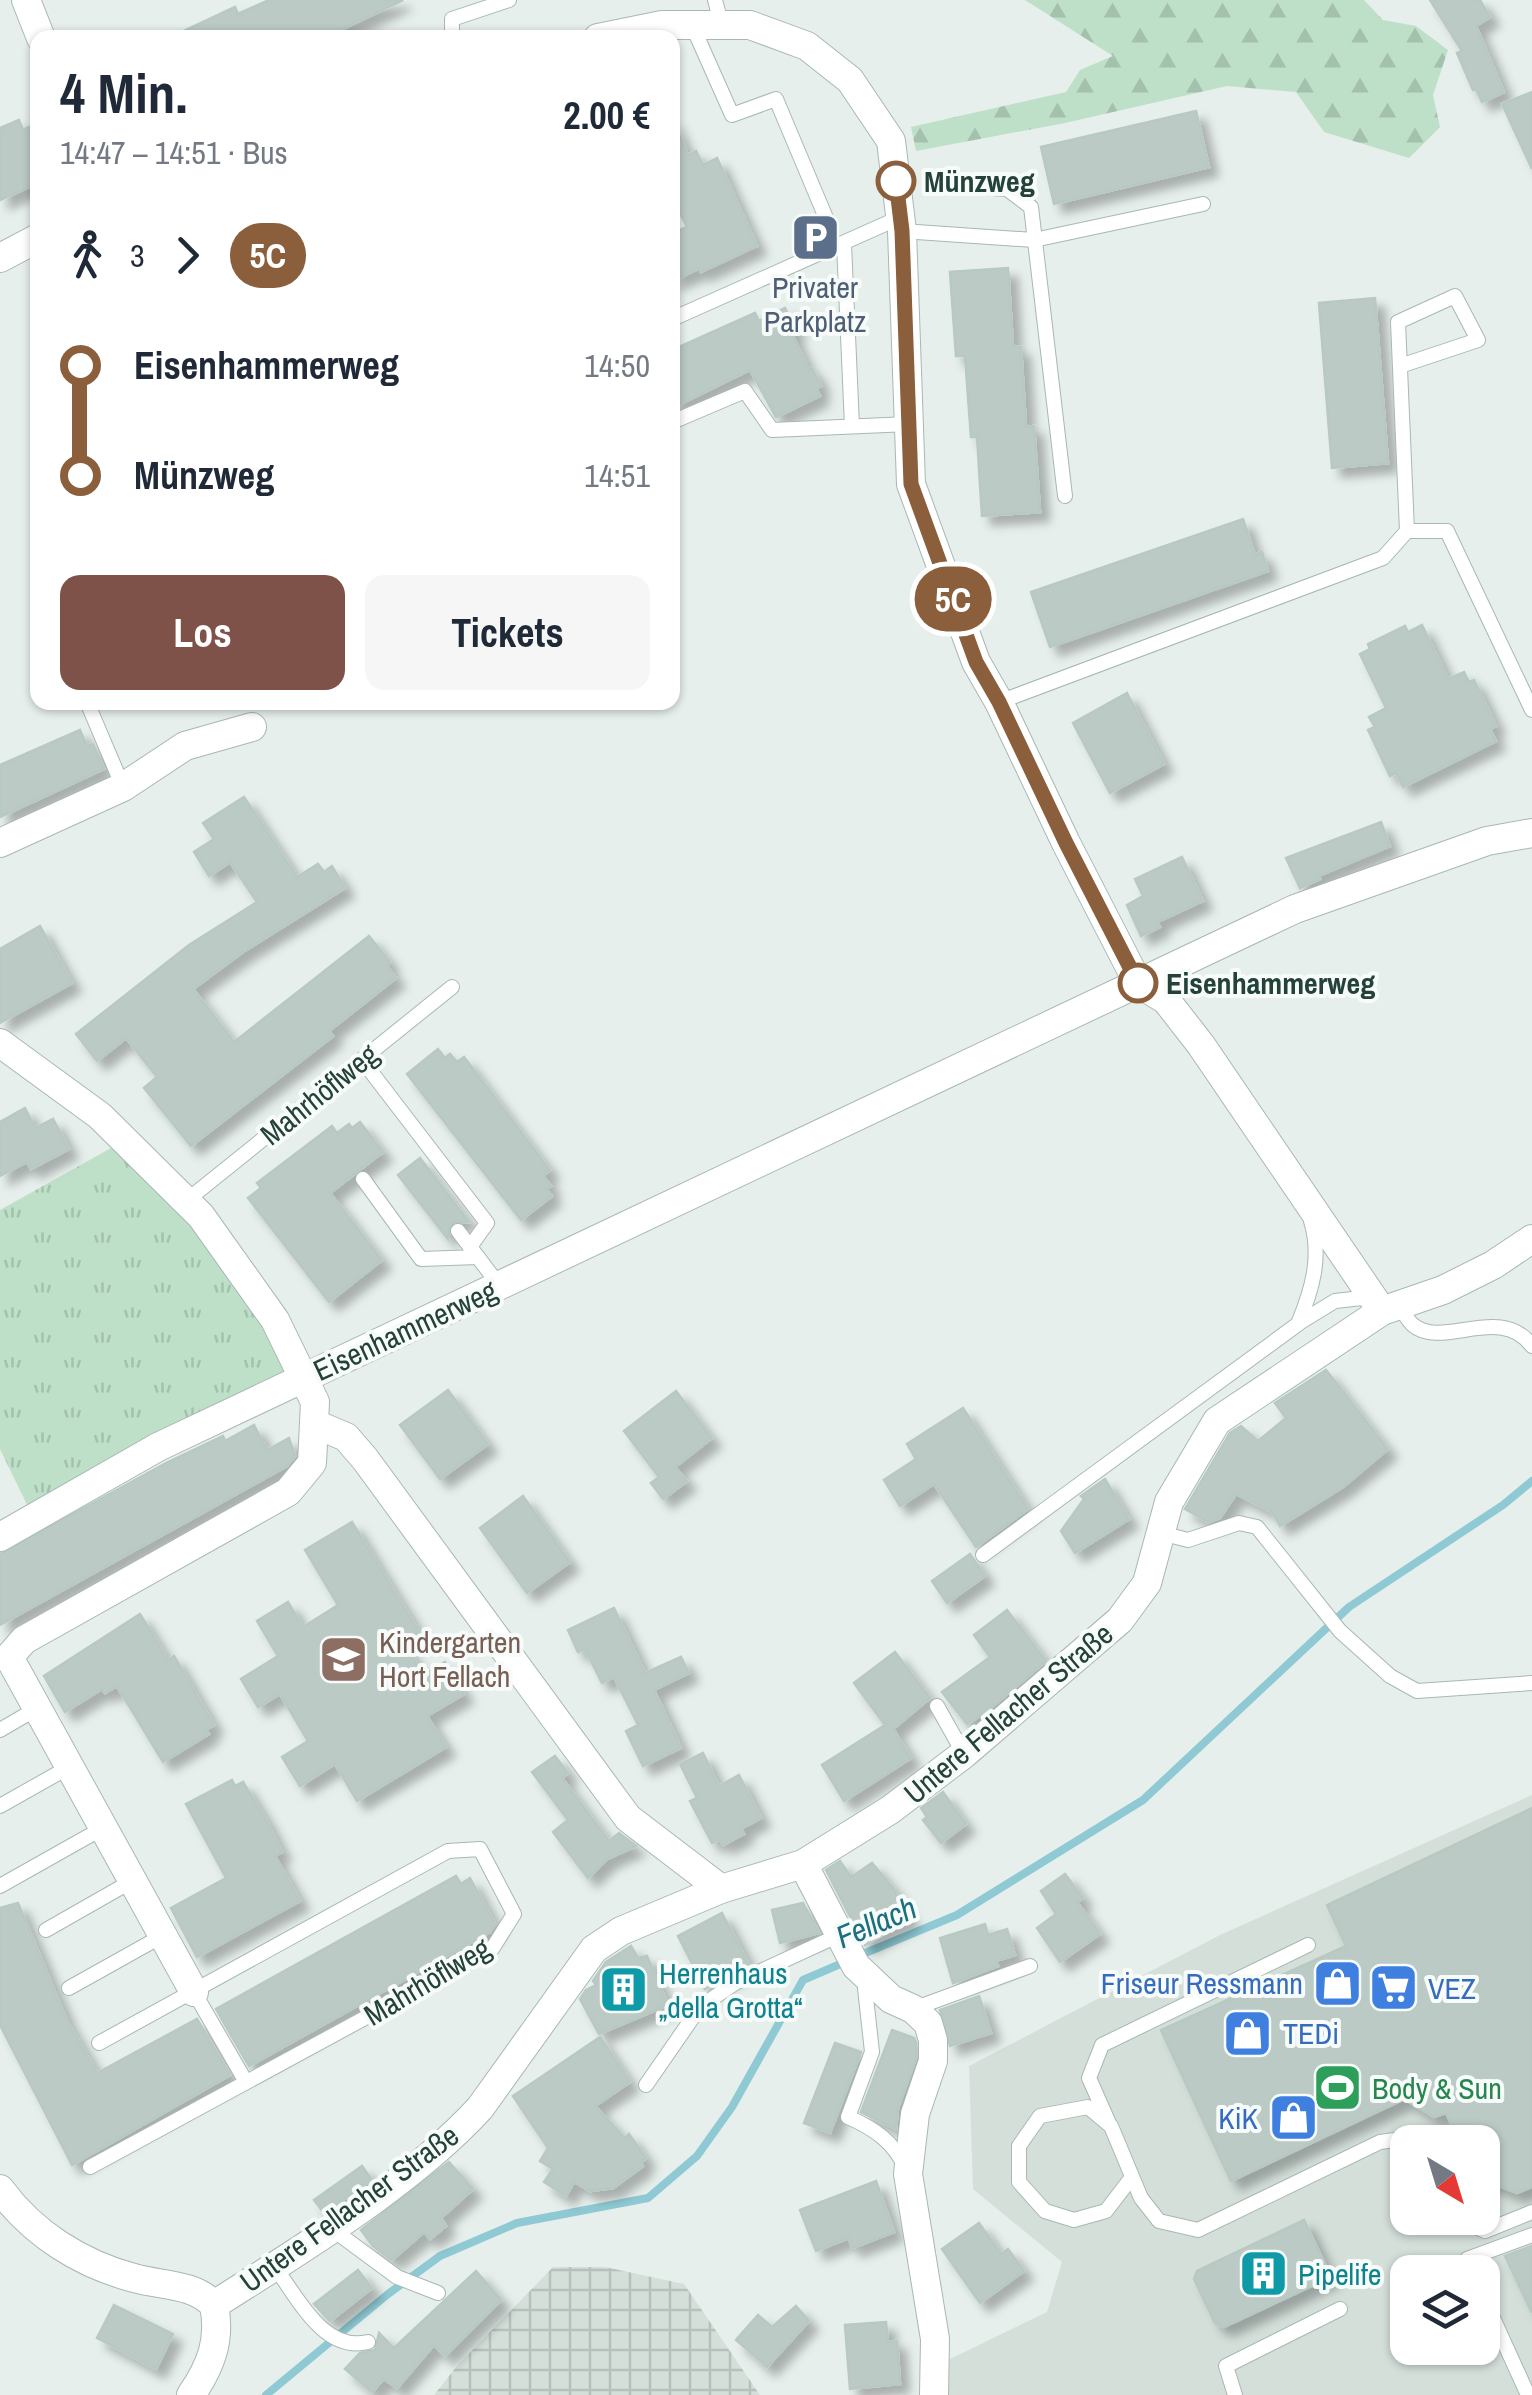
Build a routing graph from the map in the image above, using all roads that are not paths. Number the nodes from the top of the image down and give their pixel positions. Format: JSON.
{"nodes":[{"id":1,"x":26,"y":0,"type":"edge"},
{"id":2,"x":510,"y":0,"type":"edge"},
{"id":3,"x":718,"y":11,"type":"edge"},
{"id":4,"x":692,"y":24,"type":"junction"},
{"id":5,"x":39,"y":30,"type":"edge"},
{"id":6,"x":452,"y":30,"type":"edge"},
{"id":7,"x":637,"y":30,"type":"edge"},
{"id":8,"x":944,"y":185,"type":"dead end"},
{"id":9,"x":1203,"y":204,"type":"dead end"},
{"id":10,"x":829,"y":224,"type":"dead end"},
{"id":11,"x":902,"y":224,"type":"junction"},
{"id":12,"x":1034,"y":240,"type":"junction"},
{"id":13,"x":30,"y":242,"type":"edge"},
{"id":14,"x":844,"y":244,"type":"junction"},
{"id":15,"x":0,"y":258,"type":"edge"},
{"id":16,"x":680,"y":316,"type":"edge"},
{"id":17,"x":1400,"y":366,"type":"junction"},
{"id":18,"x":680,"y":418,"type":"edge"},
{"id":19,"x":909,"y":424,"type":"junction"},
{"id":20,"x":852,"y":426,"type":"junction"},
{"id":21,"x":1066,"y":496,"type":"dead end"},
{"id":22,"x":1407,"y":531,"type":"junction"},
{"id":23,"x":999,"y":702,"type":"junction"},
{"id":24,"x":90,"y":710,"type":"edge"},
{"id":25,"x":1532,"y":710,"type":"edge"},
{"id":26,"x":252,"y":727,"type":"dead end"},
{"id":27,"x":123,"y":787,"type":"junction"},
{"id":28,"x":1532,"y":833,"type":"edge"},
{"id":29,"x":0,"y":843,"type":"edge"},
{"id":30,"x":1138,"y":983,"type":"junction"},
{"id":31,"x":452,"y":987,"type":"dead end"},
{"id":32,"x":0,"y":1043,"type":"edge"},
{"id":33,"x":362,"y":1060,"type":"junction"},
{"id":34,"x":364,"y":1179,"type":"dead end"},
{"id":35,"x":186,"y":1201,"type":"junction"},
{"id":36,"x":1306,"y":1201,"type":"junction"},
{"id":37,"x":458,"y":1231,"type":"dead end"},
{"id":38,"x":1532,"y":1240,"type":"edge"},
{"id":39,"x":474,"y":1252,"type":"junction"},
{"id":40,"x":500,"y":1285,"type":"junction"},
{"id":41,"x":1384,"y":1304,"type":"junction"},
{"id":42,"x":1532,"y":1320,"type":"edge"},
{"id":43,"x":1298,"y":1324,"type":"junction"},
{"id":44,"x":1516,"y":1330,"type":"junction"},
{"id":45,"x":1532,"y":1346,"type":"edge"},
{"id":46,"x":303,"y":1378,"type":"junction"},
{"id":47,"x":314,"y":1424,"type":"junction"},
{"id":48,"x":1161,"y":1532,"type":"junction"},
{"id":49,"x":0,"y":1537,"type":"edge"},
{"id":50,"x":983,"y":1555,"type":"dead end"},
{"id":51,"x":3,"y":1654,"type":"edge"},
{"id":52,"x":1532,"y":1683,"type":"edge"},
{"id":53,"x":937,"y":1706,"type":"dead end"},
{"id":54,"x":36,"y":1709,"type":"junction"},
{"id":55,"x":0,"y":1730,"type":"edge"},
{"id":56,"x":964,"y":1754,"type":"junction"},
{"id":57,"x":68,"y":1767,"type":"junction"},
{"id":58,"x":0,"y":1806,"type":"edge"},
{"id":59,"x":102,"y":1828,"type":"junction"},
{"id":60,"x":803,"y":1864,"type":"junction"},
{"id":61,"x":132,"y":1882,"type":"junction"},
{"id":62,"x":0,"y":1886,"type":"edge"},
{"id":63,"x":721,"y":1889,"type":"junction"},
{"id":64,"x":46,"y":1930,"type":"dead end"},
{"id":65,"x":162,"y":1936,"type":"junction"},
{"id":66,"x":1308,"y":1945,"type":"dead end"},
{"id":67,"x":850,"y":1956,"type":"junction"},
{"id":68,"x":1030,"y":1966,"type":"dead end"},
{"id":69,"x":69,"y":1988,"type":"dead end"},
{"id":70,"x":194,"y":1992,"type":"junction"},
{"id":71,"x":912,"y":2009,"type":"junction"},
{"id":72,"x":99,"y":2043,"type":"dead end"},
{"id":73,"x":246,"y":2082,"type":"junction"},
{"id":74,"x":646,"y":2085,"type":"dead end"},
{"id":75,"x":1110,"y":2126,"type":"junction"},
{"id":76,"x":1390,"y":2141,"type":"edge"},
{"id":77,"x":90,"y":2167,"type":"dead end"},
{"id":78,"x":908,"y":2174,"type":"junction"},
{"id":79,"x":1132,"y":2178,"type":"junction"},
{"id":80,"x":0,"y":2190,"type":"edge"},
{"id":81,"x":1532,"y":2212,"type":"edge"},
{"id":82,"x":1500,"y":2225,"type":"edge"},
{"id":83,"x":331,"y":2228,"type":"junction"},
{"id":84,"x":1532,"y":2235,"type":"edge"},
{"id":85,"x":1478,"y":2255,"type":"edge"},
{"id":86,"x":274,"y":2266,"type":"junction"},
{"id":87,"x":438,"y":2293,"type":"dead end"},
{"id":88,"x":214,"y":2304,"type":"junction"},
{"id":89,"x":1340,"y":2309,"type":"dead end"},
{"id":90,"x":1500,"y":2334,"type":"edge"},
{"id":91,"x":368,"y":2342,"type":"dead end"},
{"id":92,"x":191,"y":2395,"type":"edge"},
{"id":93,"x":934,"y":2395,"type":"edge"},
{"id":94,"x":1235,"y":2395,"type":"edge"},
{"id":95,"x":1528,"y":2395,"type":"edge"}],
"edges":[{"from":1,"to":5,"type":"street"},
{"from":2,"to":6,"type":"lane"},
{"from":3,"to":4,"type":"street"},
{"from":3,"to":11,"type":"street"},
{"from":4,"to":7,"type":"street"},
{"from":4,"to":10,"type":"lane"},
{"from":8,"to":12,"type":"lane"},
{"from":9,"to":12,"type":"lane"},
{"from":11,"to":12,"type":"lane"},
{"from":11,"to":14,"type":"lane"},
{"from":11,"to":19,"type":"street"},
{"from":12,"to":21,"type":"lane"},
{"from":13,"to":15,"type":"street"},
{"from":14,"to":16,"type":"lane"},
{"from":14,"to":20,"type":"lane"},
{"from":17,"to":17,"type":"lane"},
{"from":17,"to":22,"type":"lane"},
{"from":18,"to":20,"type":"lane"},
{"from":19,"to":20,"type":"lane"},
{"from":19,"to":23,"type":"street"},
{"from":22,"to":23,"type":"lane"},
{"from":22,"to":25,"type":"lane"},
{"from":23,"to":30,"type":"street"},
{"from":24,"to":27,"type":"lane"},
{"from":26,"to":27,"type":"street"},
{"from":27,"to":29,"type":"street"},
{"from":28,"to":30,"type":"street","name":"Eisenhammerweg"},
{"from":30,"to":36,"type":"street"},
{"from":30,"to":40,"type":"street","name":"Eisenhammerweg"},
{"from":31,"to":33,"type":"lane","name":"Mahrhöflweg"},
{"from":32,"to":35,"type":"street"},
{"from":33,"to":35,"type":"lane","name":"Mahrhöflweg"},
{"from":33,"to":39,"type":"lane"},
{"from":34,"to":39,"type":"lane"},
{"from":35,"to":46,"type":"street"},
{"from":36,"to":41,"type":"street"},
{"from":36,"to":43,"type":"lane"},
{"from":37,"to":39,"type":"lane"},
{"from":38,"to":41,"type":"street","name":"Untere Fellacher Straße"},
{"from":39,"to":40,"type":"lane"},
{"from":40,"to":46,"type":"street","name":"Eisenhammerweg"},
{"from":41,"to":43,"type":"lane"},
{"from":41,"to":44,"type":"lane"},
{"from":41,"to":48,"type":"street","name":"Untere Fellacher Straße"},
{"from":42,"to":44,"type":"lane"},
{"from":43,"to":50,"type":"lane"},
{"from":44,"to":45,"type":"lane"},
{"from":46,"to":47,"type":"street"},
{"from":46,"to":49,"type":"street","name":"Eisenhammerweg"},
{"from":47,"to":51,"type":"street"},
{"from":47,"to":63,"type":"street"},
{"from":48,"to":52,"type":"lane"},
{"from":48,"to":56,"type":"street","name":"Untere Fellacher Straße"},
{"from":51,"to":54,"type":"street"},
{"from":53,"to":56,"type":"lane"},
{"from":54,"to":55,"type":"lane"},
{"from":54,"to":57,"type":"street"},
{"from":56,"to":60,"type":"street","name":"Untere Fellacher Straße"},
{"from":57,"to":58,"type":"lane"},
{"from":57,"to":59,"type":"street"},
{"from":59,"to":61,"type":"street"},
{"from":59,"to":62,"type":"lane"},
{"from":60,"to":63,"type":"street","name":"Untere Fellacher Straße"},
{"from":60,"to":67,"type":"street"},
{"from":61,"to":64,"type":"lane"},
{"from":61,"to":65,"type":"street"},
{"from":63,"to":83,"type":"street","name":"Untere Fellacher Straße"},
{"from":65,"to":69,"type":"lane"},
{"from":65,"to":70,"type":"street"},
{"from":66,"to":75,"type":"lane"},
{"from":67,"to":71,"type":"street"},
{"from":67,"to":74,"type":"lane"},
{"from":67,"to":78,"type":"lane"},
{"from":68,"to":71,"type":"lane"},
{"from":70,"to":72,"type":"lane","name":"Mahrhöflweg"},
{"from":70,"to":73,"type":"lane"},
{"from":70,"to":73,"type":"lane","name":"Mahrhöflweg"},
{"from":71,"to":78,"type":"street"},
{"from":73,"to":77,"type":"lane","name":"Mahrhöflweg"},
{"from":75,"to":79,"type":"lane"},
{"from":75,"to":79,"type":"lane"},
{"from":76,"to":79,"type":"lane"},
{"from":78,"to":93,"type":"street"},
{"from":80,"to":88,"type":"street"},
{"from":81,"to":82,"type":"lane"},
{"from":83,"to":86,"type":"street","name":"Untere Fellacher Straße"},
{"from":83,"to":87,"type":"lane"},
{"from":84,"to":85,"type":"lane"},
{"from":86,"to":88,"type":"street","name":"Untere Fellacher Straße"},
{"from":86,"to":91,"type":"lane"},
{"from":88,"to":92,"type":"street"},
{"from":89,"to":94,"type":"lane"},
{"from":90,"to":95,"type":"lane"}]}
